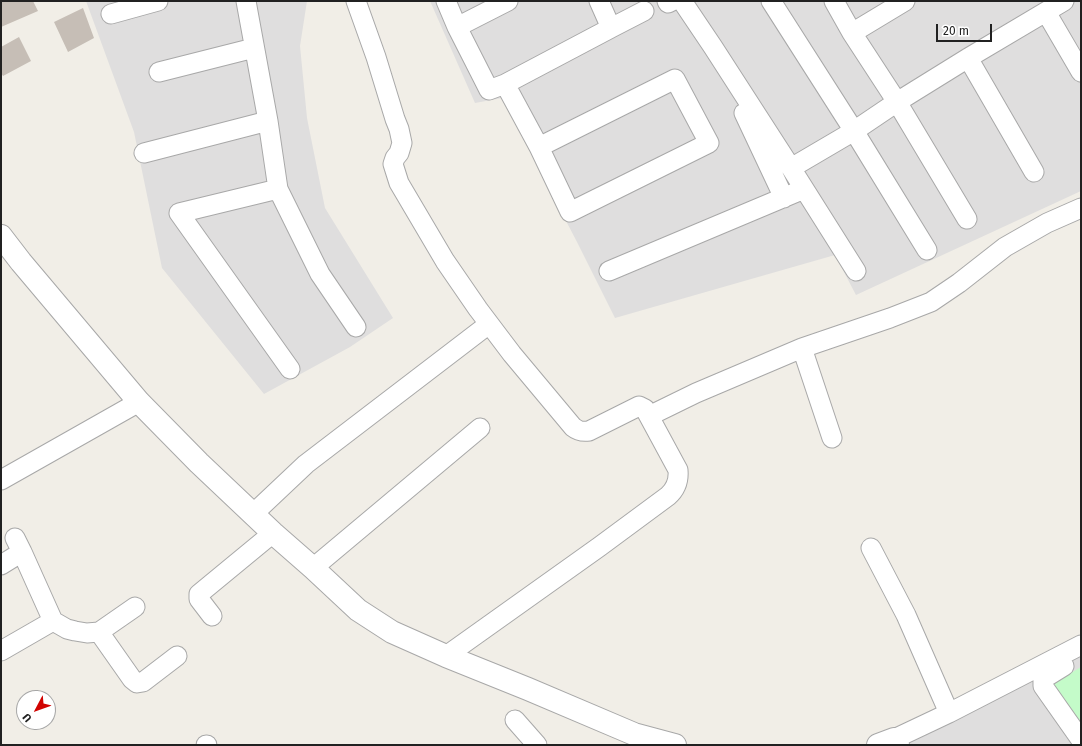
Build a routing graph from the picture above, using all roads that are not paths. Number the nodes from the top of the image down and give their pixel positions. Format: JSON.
{"nodes":[{"id":1,"x":158,"y":1,"type":"edge"},
{"id":2,"x":246,"y":1,"type":"edge"},
{"id":3,"x":356,"y":1,"type":"edge"},
{"id":4,"x":446,"y":1,"type":"edge"},
{"id":5,"x":508,"y":1,"type":"edge"},
{"id":6,"x":599,"y":1,"type":"edge"},
{"id":7,"x":667,"y":1,"type":"edge"},
{"id":8,"x":672,"y":1,"type":"edge"},
{"id":9,"x":682,"y":1,"type":"edge"},
{"id":10,"x":771,"y":1,"type":"edge"},
{"id":11,"x":834,"y":1,"type":"edge"},
{"id":12,"x":905,"y":1,"type":"edge"},
{"id":13,"x":1064,"y":1,"type":"edge"},
{"id":14,"x":644,"y":11,"type":"dead end"},
{"id":15,"x":1046,"y":12,"type":"junction"},
{"id":16,"x":111,"y":14,"type":"dead end"},
{"id":17,"x":457,"y":26,"type":"junction"},
{"id":18,"x":611,"y":28,"type":"junction"},
{"id":19,"x":852,"y":34,"type":"junction"},
{"id":20,"x":713,"y":47,"type":"junction"},
{"id":21,"x":254,"y":48,"type":"junction"},
{"id":22,"x":968,"y":58,"type":"junction"},
{"id":23,"x":159,"y":72,"type":"dead end"},
{"id":24,"x":1081,"y":72,"type":"edge"},
{"id":25,"x":505,"y":84,"type":"junction"},
{"id":26,"x":897,"y":102,"type":"junction"},
{"id":27,"x":268,"y":121,"type":"junction"},
{"id":28,"x":854,"y":131,"type":"junction"},
{"id":29,"x":539,"y":147,"type":"junction"},
{"id":30,"x":144,"y":153,"type":"dead end"},
{"id":31,"x":791,"y":168,"type":"junction"},
{"id":32,"x":1034,"y":172,"type":"dead end"},
{"id":33,"x":278,"y":189,"type":"junction"},
{"id":34,"x":804,"y":189,"type":"junction"},
{"id":35,"x":784,"y":198,"type":"junction"},
{"id":36,"x":1081,"y":208,"type":"edge"},
{"id":37,"x":966,"y":219,"type":"dead end"},
{"id":38,"x":1,"y":236,"type":"edge"},
{"id":39,"x":927,"y":250,"type":"dead end"},
{"id":40,"x":609,"y":271,"type":"dead end"},
{"id":41,"x":856,"y":271,"type":"dead end"},
{"id":42,"x":489,"y":324,"type":"junction"},
{"id":43,"x":356,"y":327,"type":"dead end"},
{"id":44,"x":802,"y":348,"type":"junction"},
{"id":45,"x":290,"y":368,"type":"dead end"},
{"id":46,"x":139,"y":402,"type":"junction"},
{"id":47,"x":649,"y":416,"type":"junction"},
{"id":48,"x":480,"y":428,"type":"dead end"},
{"id":49,"x":832,"y":438,"type":"dead end"},
{"id":50,"x":1,"y":480,"type":"edge"},
{"id":51,"x":253,"y":514,"type":"junction"},
{"id":52,"x":273,"y":534,"type":"junction"},
{"id":53,"x":872,"y":548,"type":"dead end"},
{"id":54,"x":1,"y":565,"type":"edge"},
{"id":55,"x":313,"y":568,"type":"junction"},
{"id":56,"x":135,"y":607,"type":"dead end"},
{"id":57,"x":212,"y":616,"type":"dead end"},
{"id":58,"x":53,"y":621,"type":"junction"},
{"id":59,"x":99,"y":632,"type":"junction"},
{"id":60,"x":1081,"y":645,"type":"edge"},
{"id":61,"x":1,"y":650,"type":"edge"},
{"id":62,"x":177,"y":656,"type":"dead end"},
{"id":63,"x":446,"y":656,"type":"junction"},
{"id":64,"x":1081,"y":656,"type":"edge"},
{"id":65,"x":949,"y":713,"type":"junction"},
{"id":66,"x":514,"y":720,"type":"dead end"},
{"id":67,"x":1081,"y":740,"type":"edge"},
{"id":68,"x":890,"y":743,"type":"edge"},
{"id":69,"x":537,"y":745,"type":"edge"},
{"id":70,"x":675,"y":745,"type":"edge"}],
"edges":[{"from":1,"to":16,"type":"street"},
{"from":2,"to":21,"type":"street"},
{"from":3,"to":42,"type":"street"},
{"from":4,"to":17,"type":"street"},
{"from":5,"to":17,"type":"street"},
{"from":6,"to":18,"type":"street"},
{"from":7,"to":8,"type":"street"},
{"from":9,"to":20,"type":"street"},
{"from":10,"to":28,"type":"street"},
{"from":11,"to":19,"type":"street"},
{"from":12,"to":19,"type":"street"},
{"from":13,"to":15,"type":"street"},
{"from":14,"to":18,"type":"street"},
{"from":15,"to":22,"type":"street"},
{"from":15,"to":24,"type":"street"},
{"from":17,"to":25,"type":"street"},
{"from":18,"to":25,"type":"street"},
{"from":19,"to":26,"type":"street"},
{"from":20,"to":31,"type":"street"},
{"from":20,"to":35,"type":"street"},
{"from":21,"to":23,"type":"street"},
{"from":21,"to":27,"type":"street"},
{"from":22,"to":26,"type":"street"},
{"from":22,"to":32,"type":"street"},
{"from":25,"to":29,"type":"street"},
{"from":26,"to":28,"type":"street"},
{"from":26,"to":37,"type":"street"},
{"from":27,"to":30,"type":"street"},
{"from":27,"to":33,"type":"street"},
{"from":28,"to":31,"type":"street"},
{"from":28,"to":39,"type":"street"},
{"from":29,"to":29,"type":"street"},
{"from":31,"to":34,"type":"street"},
{"from":33,"to":43,"type":"street"},
{"from":33,"to":45,"type":"street"},
{"from":34,"to":35,"type":"street"},
{"from":34,"to":41,"type":"street"},
{"from":35,"to":40,"type":"street"},
{"from":36,"to":44,"type":"street"},
{"from":38,"to":46,"type":"street"},
{"from":42,"to":47,"type":"street"},
{"from":42,"to":51,"type":"street"},
{"from":44,"to":47,"type":"street"},
{"from":44,"to":49,"type":"street"},
{"from":46,"to":50,"type":"street"},
{"from":46,"to":51,"type":"street"},
{"from":47,"to":63,"type":"street"},
{"from":48,"to":55,"type":"street"},
{"from":51,"to":52,"type":"street"},
{"from":52,"to":55,"type":"street"},
{"from":52,"to":57,"type":"street"},
{"from":53,"to":65,"type":"street"},
{"from":54,"to":58,"type":"street"},
{"from":55,"to":63,"type":"street"},
{"from":56,"to":59,"type":"street"},
{"from":58,"to":59,"type":"street"},
{"from":58,"to":61,"type":"street"},
{"from":59,"to":62,"type":"street"},
{"from":60,"to":65,"type":"street"},
{"from":63,"to":70,"type":"street"},
{"from":64,"to":67,"type":"street"},
{"from":65,"to":68,"type":"street"},
{"from":66,"to":69,"type":"street"}]}
